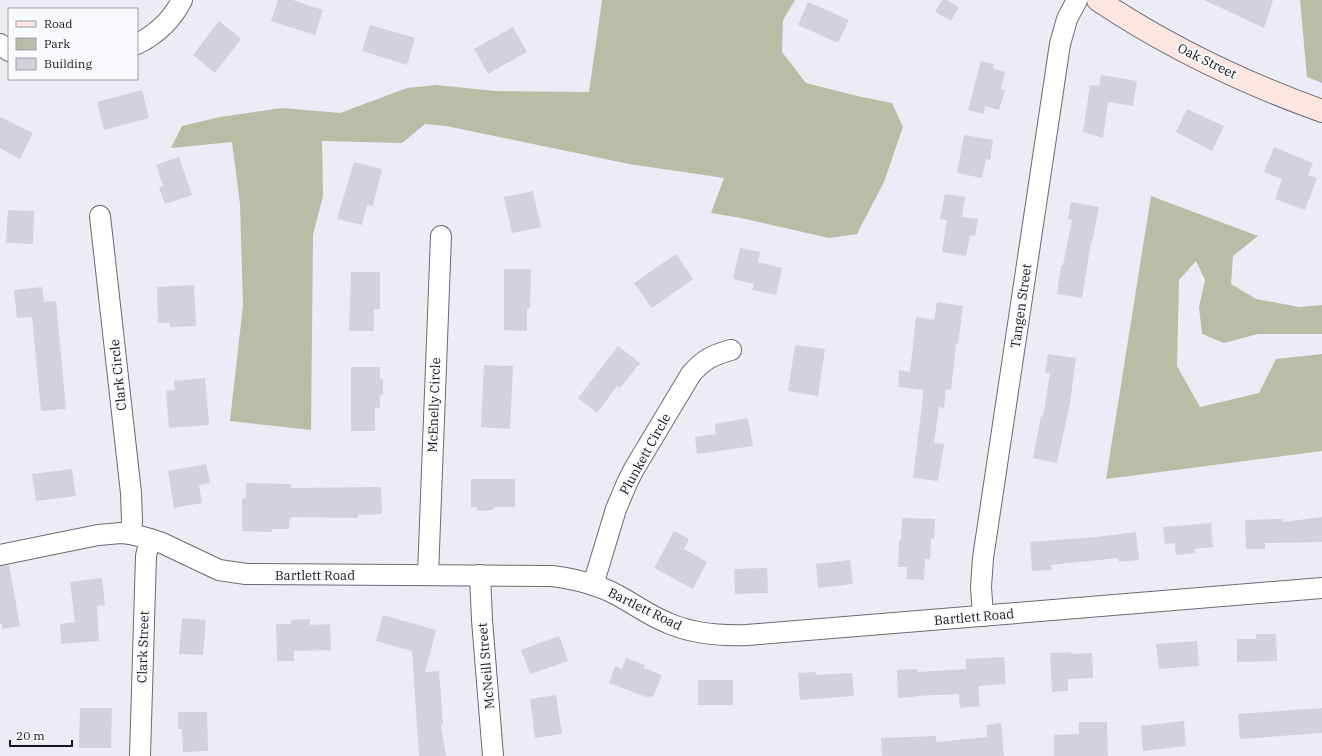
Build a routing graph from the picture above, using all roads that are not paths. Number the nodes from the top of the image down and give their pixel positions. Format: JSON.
{"nodes":[{"id":1,"x":182,"y":0,"type":"edge"},
{"id":2,"x":1077,"y":0,"type":"edge"},
{"id":3,"x":1098,"y":0,"type":"edge"},
{"id":4,"x":0,"y":44,"type":"edge"},
{"id":5,"x":138,"y":44,"type":"edge"},
{"id":6,"x":8,"y":50,"type":"edge"},
{"id":7,"x":1322,"y":111,"type":"edge"},
{"id":8,"x":100,"y":216,"type":"dead end"},
{"id":9,"x":442,"y":236,"type":"dead end"},
{"id":10,"x":731,"y":350,"type":"dead end"},
{"id":11,"x":140,"y":536,"type":"junction"},
{"id":12,"x":0,"y":555,"type":"edge"},
{"id":13,"x":428,"y":575,"type":"junction"},
{"id":14,"x":480,"y":575,"type":"junction"},
{"id":15,"x":593,"y":585,"type":"junction"},
{"id":16,"x":1322,"y":588,"type":"edge"},
{"id":17,"x":983,"y":616,"type":"junction"},
{"id":18,"x":140,"y":756,"type":"edge"},
{"id":19,"x":493,"y":756,"type":"edge"}],
"edges":[{"from":1,"to":5,"type":"street"},
{"from":2,"to":17,"type":"street","name":"Tangen Street"},
{"from":3,"to":7,"type":"street","name":"Oak Street"},
{"from":4,"to":6,"type":"street"},
{"from":8,"to":11,"type":"street","name":"Clark Circle"},
{"from":9,"to":13,"type":"street","name":"McEnelly Circle"},
{"from":10,"to":15,"type":"street","name":"Plunkett Circle"},
{"from":11,"to":12,"type":"street","name":"Bartlett Road"},
{"from":11,"to":13,"type":"street","name":"Bartlett Road"},
{"from":11,"to":18,"type":"street","name":"Clark Street"},
{"from":13,"to":14,"type":"street","name":"Bartlett Road"},
{"from":14,"to":15,"type":"street","name":"Bartlett Road"},
{"from":14,"to":19,"type":"street","name":"McNeill Street"},
{"from":15,"to":17,"type":"street","name":"Bartlett Road"},
{"from":16,"to":17,"type":"street","name":"Bartlett Road"}]}
